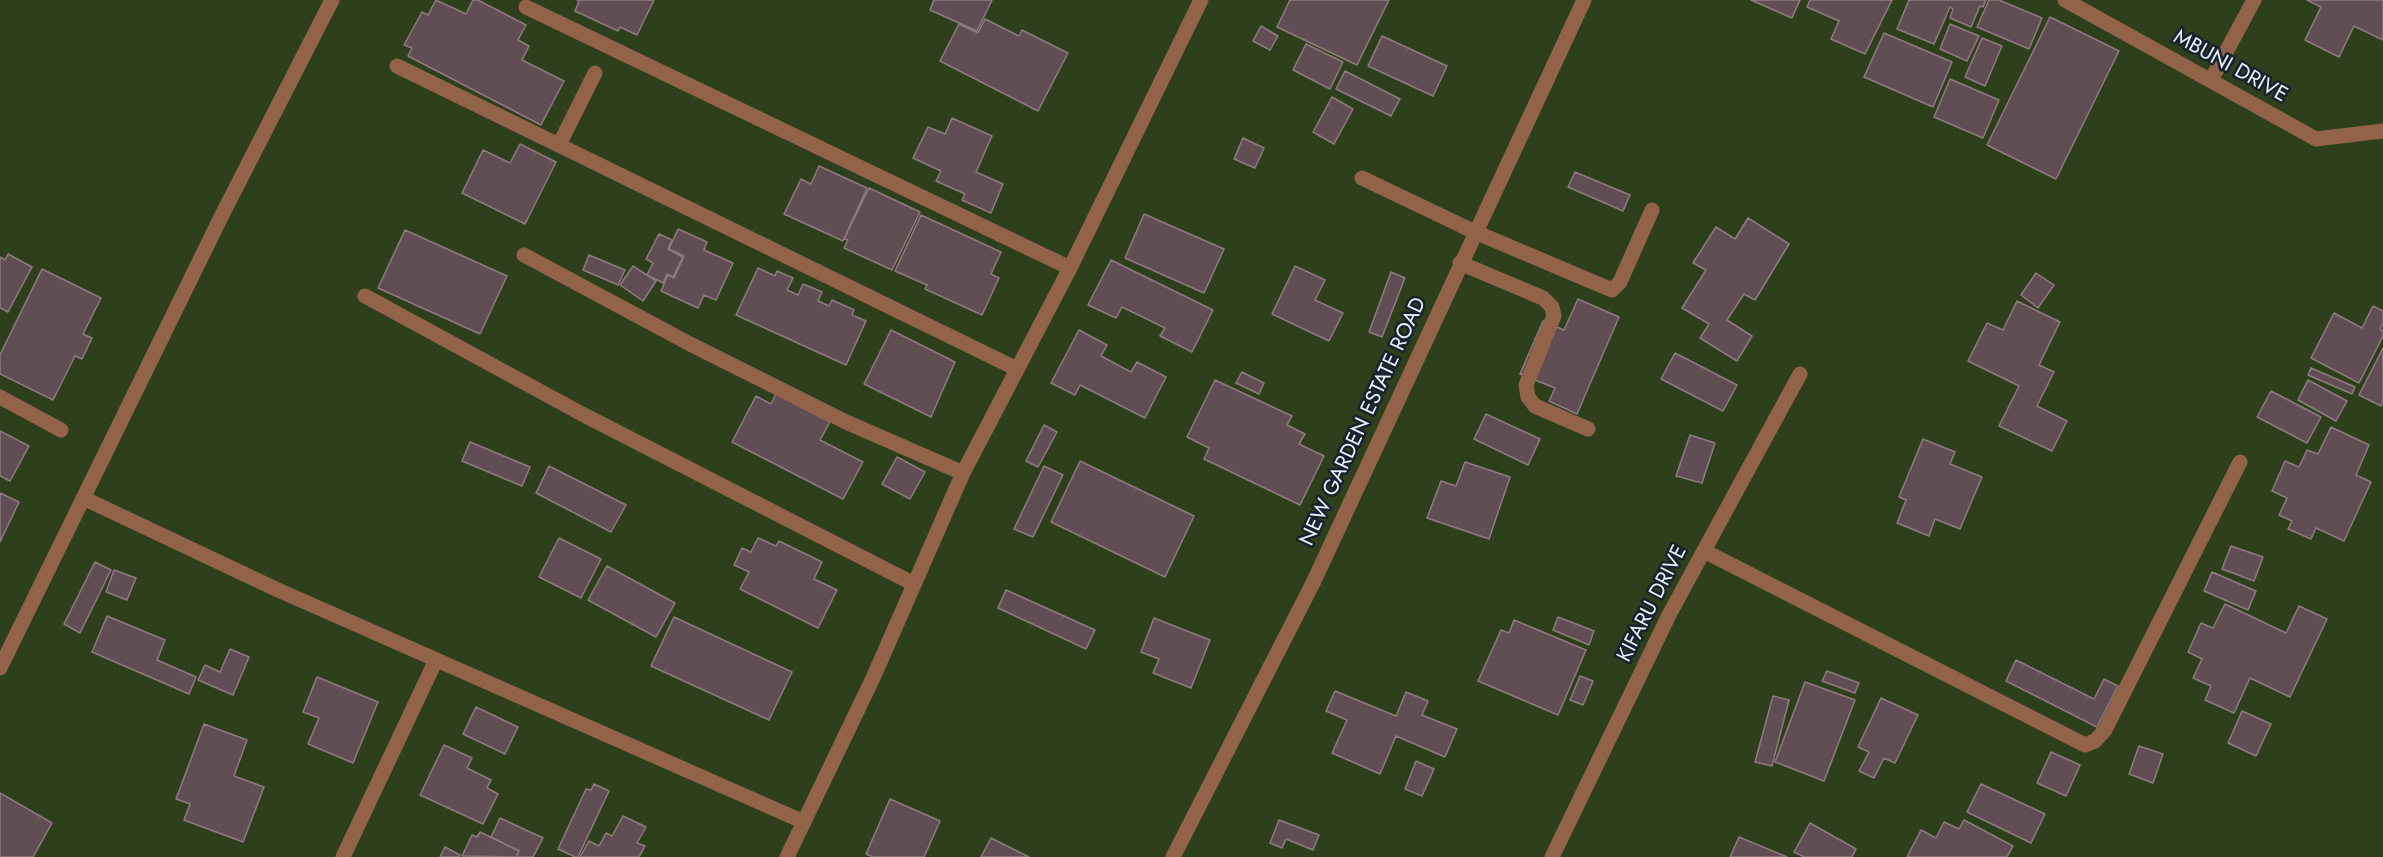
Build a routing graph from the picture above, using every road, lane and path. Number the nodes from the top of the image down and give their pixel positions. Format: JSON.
{"nodes":[{"id":1,"x":332,"y":0,"type":"edge"},
{"id":2,"x":1201,"y":0,"type":"edge"},
{"id":3,"x":1584,"y":0,"type":"edge"},
{"id":4,"x":2065,"y":0,"type":"edge"},
{"id":5,"x":2254,"y":0,"type":"edge"},
{"id":6,"x":526,"y":7,"type":"dead end"},
{"id":7,"x":397,"y":66,"type":"dead end"},
{"id":8,"x":595,"y":73,"type":"dead end"},
{"id":9,"x":2211,"y":80,"type":"junction"},
{"id":10,"x":2383,"y":131,"type":"edge"},
{"id":11,"x":559,"y":145,"type":"junction"},
{"id":12,"x":1362,"y":178,"type":"dead end"},
{"id":13,"x":1652,"y":210,"type":"dead end"},
{"id":14,"x":1475,"y":232,"type":"junction"},
{"id":15,"x":524,"y":255,"type":"dead end"},
{"id":16,"x":1460,"y":263,"type":"junction"},
{"id":17,"x":1070,"y":268,"type":"junction"},
{"id":18,"x":365,"y":296,"type":"dead end"},
{"id":19,"x":1017,"y":369,"type":"junction"},
{"id":20,"x":1800,"y":374,"type":"dead end"},
{"id":21,"x":0,"y":397,"type":"edge"},
{"id":22,"x":1588,"y":429,"type":"dead end"},
{"id":23,"x":61,"y":430,"type":"dead end"},
{"id":24,"x":2240,"y":462,"type":"dead end"},
{"id":25,"x":963,"y":473,"type":"junction"},
{"id":26,"x":82,"y":498,"type":"junction"},
{"id":27,"x":1704,"y":551,"type":"junction"},
{"id":28,"x":914,"y":584,"type":"junction"},
{"id":29,"x":436,"y":660,"type":"junction"},
{"id":30,"x":0,"y":668,"type":"edge"},
{"id":31,"x":804,"y":822,"type":"junction"},
{"id":32,"x":343,"y":857,"type":"edge"},
{"id":33,"x":787,"y":857,"type":"edge"},
{"id":34,"x":1173,"y":857,"type":"edge"},
{"id":35,"x":1552,"y":857,"type":"edge"}],
"edges":[{"from":1,"to":26,"type":"street"},
{"from":2,"to":17,"type":"street"},
{"from":3,"to":14,"type":"street","name":"NEW GARDEN ESTATE ROAD"},
{"from":4,"to":9,"type":"street","name":"MBUNI DRIVE"},
{"from":5,"to":9,"type":"street"},
{"from":6,"to":17,"type":"street"},
{"from":7,"to":11,"type":"street"},
{"from":8,"to":11,"type":"street"},
{"from":9,"to":10,"type":"street","name":"MBUNI DRIVE"},
{"from":11,"to":19,"type":"street"},
{"from":12,"to":14,"type":"street"},
{"from":13,"to":14,"type":"street"},
{"from":14,"to":16,"type":"street","name":"NEW GARDEN ESTATE ROAD"},
{"from":15,"to":25,"type":"street"},
{"from":16,"to":22,"type":"street"},
{"from":16,"to":34,"type":"street","name":"NEW GARDEN ESTATE ROAD"},
{"from":17,"to":19,"type":"street"},
{"from":18,"to":28,"type":"street"},
{"from":19,"to":25,"type":"street"},
{"from":20,"to":27,"type":"street","name":"KIFARU DRIVE"},
{"from":21,"to":23,"type":"street"},
{"from":24,"to":27,"type":"street"},
{"from":25,"to":28,"type":"street"},
{"from":26,"to":29,"type":"street"},
{"from":26,"to":30,"type":"street"},
{"from":27,"to":35,"type":"street","name":"KIFARU DRIVE"},
{"from":28,"to":31,"type":"street"},
{"from":29,"to":31,"type":"street"},
{"from":29,"to":32,"type":"street"},
{"from":31,"to":33,"type":"street"}]}
